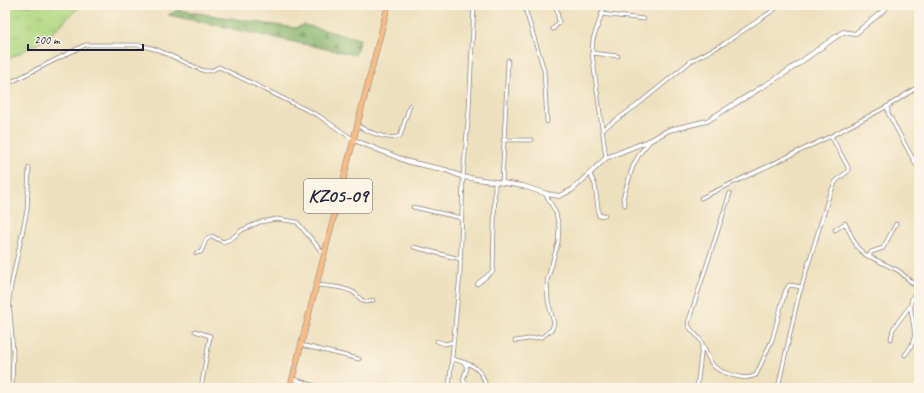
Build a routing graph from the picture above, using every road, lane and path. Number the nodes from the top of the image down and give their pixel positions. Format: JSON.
{"nodes":[{"id":1,"x":388,"y":5,"type":"edge"},
{"id":2,"x":474,"y":5,"type":"edge"},
{"id":3,"x":524,"y":5,"type":"edge"},
{"id":4,"x":556,"y":5,"type":"edge"},
{"id":5,"x":605,"y":5,"type":"edge"},
{"id":6,"x":781,"y":5,"type":"edge"},
{"id":7,"x":890,"y":5,"type":"edge"},
{"id":8,"x":601,"y":14,"type":"junction"},
{"id":9,"x":644,"y":19,"type":"dead end"},
{"id":10,"x":553,"y":29,"type":"dead end"},
{"id":11,"x":592,"y":53,"type":"junction"},
{"id":12,"x":618,"y":56,"type":"dead end"},
{"id":13,"x":508,"y":60,"type":"dead end"},
{"id":14,"x":5,"y":85,"type":"edge"},
{"id":15,"x":919,"y":86,"type":"edge"},
{"id":16,"x":410,"y":105,"type":"dead end"},
{"id":17,"x":888,"y":106,"type":"junction"},
{"id":18,"x":547,"y":122,"type":"dead end"},
{"id":19,"x":358,"y":126,"type":"junction"},
{"id":20,"x":602,"y":129,"type":"junction"},
{"id":21,"x":831,"y":136,"type":"junction"},
{"id":22,"x":354,"y":140,"type":"junction"},
{"id":23,"x":503,"y":140,"type":"junction"},
{"id":24,"x":532,"y":140,"type":"dead end"},
{"id":25,"x":651,"y":140,"type":"junction"},
{"id":26,"x":606,"y":158,"type":"junction"},
{"id":27,"x":29,"y":168,"type":"dead end"},
{"id":28,"x":919,"y":170,"type":"edge"},
{"id":29,"x":590,"y":174,"type":"junction"},
{"id":30,"x":463,"y":177,"type":"junction"},
{"id":31,"x":495,"y":182,"type":"junction"},
{"id":32,"x":502,"y":183,"type":"junction"},
{"id":33,"x":730,"y":193,"type":"dead end"},
{"id":34,"x":545,"y":194,"type":"junction"},
{"id":35,"x":701,"y":198,"type":"dead end"},
{"id":36,"x":625,"y":205,"type":"dead end"},
{"id":37,"x":413,"y":207,"type":"dead end"},
{"id":38,"x":605,"y":215,"type":"dead end"},
{"id":39,"x":462,"y":218,"type":"junction"},
{"id":40,"x":896,"y":224,"type":"dead end"},
{"id":41,"x":835,"y":230,"type":"dead end"},
{"id":42,"x":414,"y":247,"type":"dead end"},
{"id":43,"x":324,"y":252,"type":"junction"},
{"id":44,"x":196,"y":253,"type":"dead end"},
{"id":45,"x":869,"y":257,"type":"junction"},
{"id":46,"x":460,"y":259,"type":"junction"},
{"id":47,"x":316,"y":284,"type":"junction"},
{"id":48,"x":477,"y":284,"type":"dead end"},
{"id":49,"x":802,"y":287,"type":"junction"},
{"id":50,"x":919,"y":290,"type":"edge"},
{"id":51,"x":373,"y":300,"type":"dead end"},
{"id":52,"x":910,"y":306,"type":"junction"},
{"id":53,"x":195,"y":331,"type":"dead end"},
{"id":54,"x":891,"y":339,"type":"dead end"},
{"id":55,"x":436,"y":341,"type":"dead end"},
{"id":56,"x":515,"y":341,"type":"dead end"},
{"id":57,"x":453,"y":342,"type":"junction"},
{"id":58,"x":301,"y":345,"type":"junction"},
{"id":59,"x":702,"y":346,"type":"junction"},
{"id":60,"x":905,"y":355,"type":"dead end"},
{"id":61,"x":359,"y":359,"type":"dead end"},
{"id":62,"x":452,"y":359,"type":"junction"},
{"id":63,"x":464,"y":362,"type":"junction"},
{"id":64,"x":292,"y":379,"type":"junction"},
{"id":65,"x":779,"y":383,"type":"dead end"},
{"id":66,"x":12,"y":388,"type":"edge"},
{"id":67,"x":201,"y":388,"type":"edge"},
{"id":68,"x":290,"y":388,"type":"edge"},
{"id":69,"x":322,"y":388,"type":"edge"},
{"id":70,"x":449,"y":388,"type":"edge"},
{"id":71,"x":469,"y":388,"type":"edge"},
{"id":72,"x":480,"y":388,"type":"edge"},
{"id":73,"x":696,"y":388,"type":"edge"}],
"edges":[{"from":1,"to":19,"type":"main road","number":"KZ05-09"},
{"from":2,"to":30,"type":"street"},
{"from":3,"to":18,"type":"street"},
{"from":4,"to":10,"type":"street"},
{"from":5,"to":8,"type":"street"},
{"from":6,"to":20,"type":"street"},
{"from":7,"to":25,"type":"street"},
{"from":8,"to":9,"type":"street"},
{"from":8,"to":11,"type":"street"},
{"from":11,"to":12,"type":"street"},
{"from":11,"to":20,"type":"street"},
{"from":13,"to":23,"type":"street"},
{"from":14,"to":22,"type":"street"},
{"from":15,"to":17,"type":"street"},
{"from":16,"to":19,"type":"street"},
{"from":17,"to":21,"type":"street"},
{"from":17,"to":28,"type":"street"},
{"from":19,"to":22,"type":"main road","number":"KZ05-09"},
{"from":20,"to":26,"type":"street"},
{"from":21,"to":35,"type":"street"},
{"from":21,"to":49,"type":"street"},
{"from":22,"to":30,"type":"street"},
{"from":22,"to":43,"type":"main road","number":"KZ05-09"},
{"from":23,"to":24,"type":"street"},
{"from":23,"to":32,"type":"street"},
{"from":25,"to":26,"type":"street"},
{"from":25,"to":36,"type":"street"},
{"from":26,"to":29,"type":"street"},
{"from":27,"to":66,"type":"street"},
{"from":29,"to":34,"type":"street"},
{"from":29,"to":38,"type":"street"},
{"from":30,"to":31,"type":"street"},
{"from":30,"to":39,"type":"street"},
{"from":31,"to":32,"type":"street"},
{"from":31,"to":48,"type":"street"},
{"from":32,"to":34,"type":"street"},
{"from":33,"to":59,"type":"street"},
{"from":34,"to":56,"type":"street"},
{"from":37,"to":39,"type":"street"},
{"from":39,"to":46,"type":"street"},
{"from":40,"to":45,"type":"street"},
{"from":41,"to":45,"type":"street"},
{"from":42,"to":46,"type":"street"},
{"from":43,"to":44,"type":"street"},
{"from":43,"to":47,"type":"main road","number":"KZ05-09"},
{"from":45,"to":50,"type":"street"},
{"from":46,"to":57,"type":"street"},
{"from":47,"to":51,"type":"street"},
{"from":47,"to":58,"type":"main road","number":"KZ05-09"},
{"from":49,"to":59,"type":"street"},
{"from":49,"to":65,"type":"street"},
{"from":50,"to":52,"type":"street"},
{"from":52,"to":54,"type":"street"},
{"from":52,"to":60,"type":"street"},
{"from":53,"to":67,"type":"street"},
{"from":55,"to":57,"type":"street"},
{"from":57,"to":62,"type":"street"},
{"from":58,"to":61,"type":"street"},
{"from":58,"to":64,"type":"main road","number":"KZ05-09"},
{"from":59,"to":73,"type":"street"},
{"from":62,"to":63,"type":"street"},
{"from":62,"to":70,"type":"street"},
{"from":63,"to":71,"type":"street"},
{"from":63,"to":72,"type":"street"},
{"from":64,"to":68,"type":"main road","number":"KZ05-09"},
{"from":64,"to":69,"type":"street"}]}
